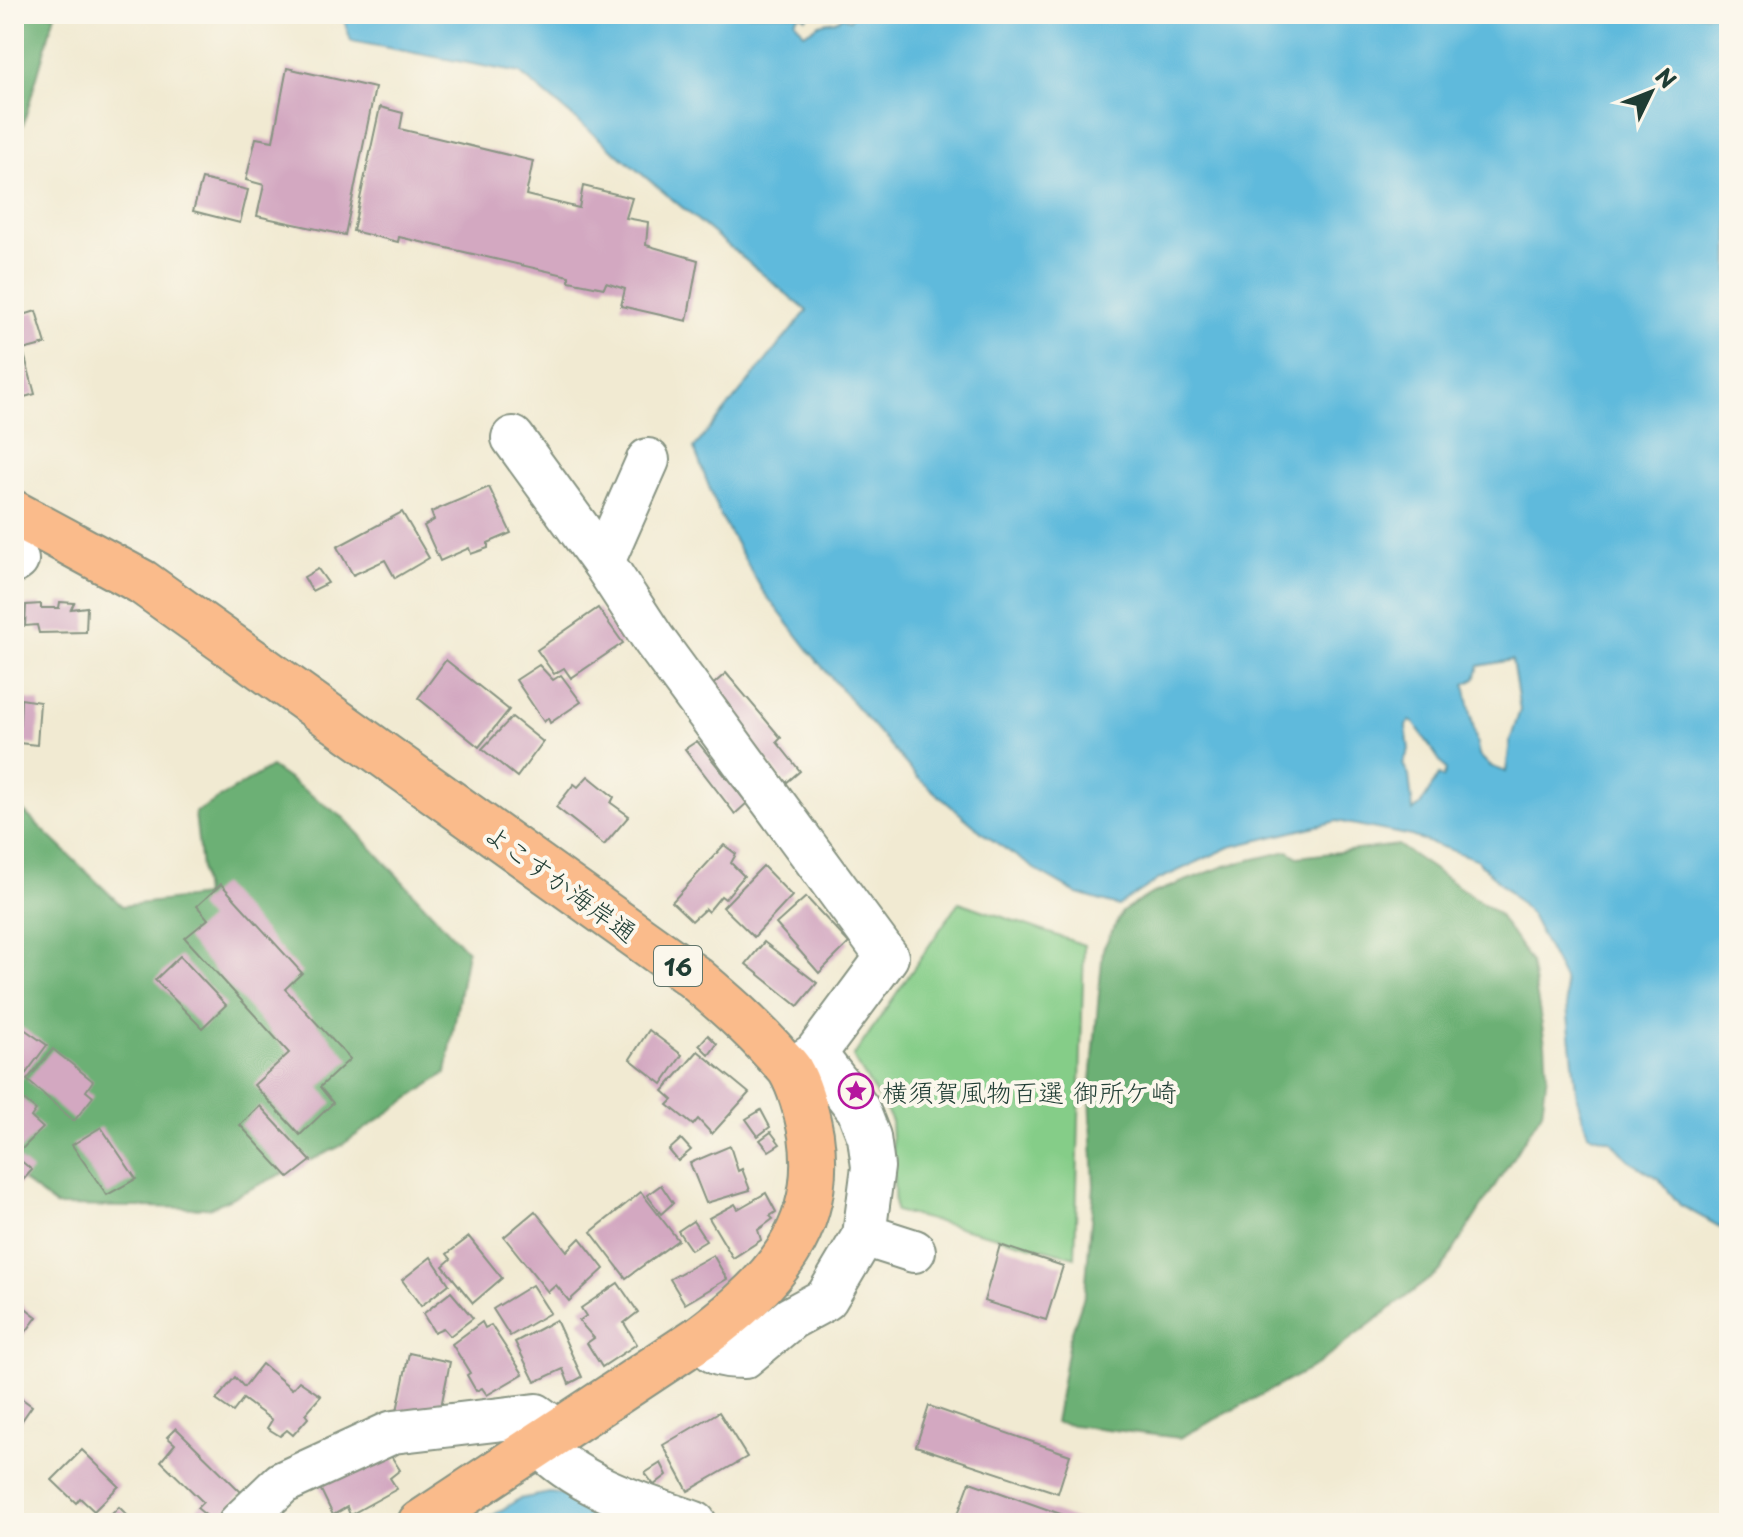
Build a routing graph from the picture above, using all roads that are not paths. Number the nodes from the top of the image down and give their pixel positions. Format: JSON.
{"nodes":[{"id":1,"x":513,"y":438,"type":"dead end"},
{"id":2,"x":648,"y":460,"type":"dead end"},
{"id":3,"x":14,"y":513,"type":"edge"},
{"id":4,"x":14,"y":551,"type":"edge"},
{"id":5,"x":14,"y":562,"type":"edge"},
{"id":6,"x":603,"y":562,"type":"junction"},
{"id":7,"x":802,"y":1062,"type":"junction"},
{"id":8,"x":864,"y":1235,"type":"junction"},
{"id":9,"x":914,"y":1251,"type":"dead end"},
{"id":10,"x":701,"y":1337,"type":"junction"},
{"id":11,"x":548,"y":1437,"type":"junction"},
{"id":12,"x":240,"y":1523,"type":"edge"},
{"id":13,"x":420,"y":1523,"type":"edge"},
{"id":14,"x":695,"y":1523,"type":"edge"}],
"edges":[{"from":1,"to":6,"type":"street"},
{"from":2,"to":6,"type":"street"},
{"from":3,"to":7,"type":"highway","name":"よこすか海岸通","number":"16"},
{"from":4,"to":5,"type":"street"},
{"from":6,"to":7,"type":"street"},
{"from":7,"to":8,"type":"street"},
{"from":7,"to":10,"type":"highway","name":"よこすか海岸通","number":"16"},
{"from":8,"to":9,"type":"street"},
{"from":8,"to":10,"type":"street"},
{"from":10,"to":11,"type":"highway","name":"よこすか海岸通","number":"16"},
{"from":11,"to":12,"type":"street"},
{"from":11,"to":13,"type":"highway","name":"よこすか海岸通","number":"16"},
{"from":11,"to":14,"type":"street"}]}
